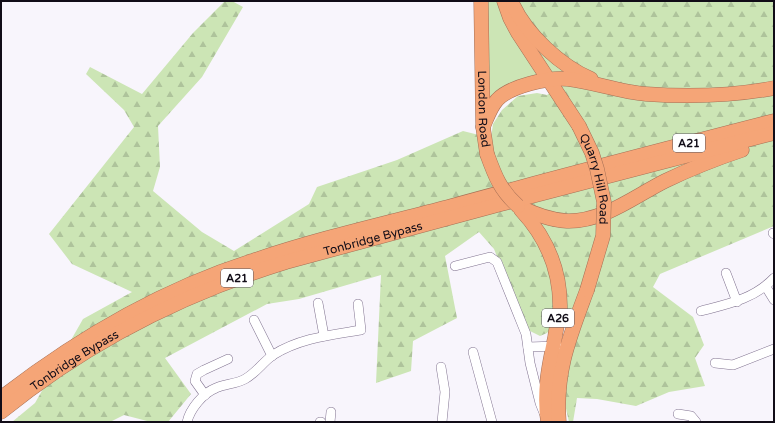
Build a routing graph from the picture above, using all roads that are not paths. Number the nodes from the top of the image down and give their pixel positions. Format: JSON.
{"nodes":[{"id":1,"x":481,"y":1,"type":"edge"},
{"id":2,"x":504,"y":1,"type":"edge"},
{"id":3,"x":511,"y":1,"type":"edge"},
{"id":4,"x":549,"y":80,"type":"junction"},
{"id":5,"x":609,"y":87,"type":"junction"},
{"id":6,"x":515,"y":88,"type":"junction"},
{"id":7,"x":774,"y":88,"type":"edge"},
{"id":8,"x":558,"y":95,"type":"junction"},
{"id":9,"x":774,"y":121,"type":"edge"},
{"id":10,"x":483,"y":127,"type":"junction"},
{"id":11,"x":774,"y":133,"type":"edge"},
{"id":12,"x":774,"y":140,"type":"edge"},
{"id":13,"x":533,"y":217,"type":"junction"},
{"id":14,"x":455,"y":266,"type":"dead end"},
{"id":15,"x":726,"y":273,"type":"dead end"},
{"id":16,"x":774,"y":278,"type":"edge"},
{"id":17,"x":766,"y":287,"type":"junction"},
{"id":18,"x":774,"y":300,"type":"edge"},
{"id":19,"x":318,"y":302,"type":"dead end"},
{"id":20,"x":737,"y":302,"type":"junction"},
{"id":21,"x":358,"y":304,"type":"dead end"},
{"id":22,"x":701,"y":311,"type":"dead end"},
{"id":23,"x":254,"y":320,"type":"dead end"},
{"id":24,"x":324,"y":336,"type":"junction"},
{"id":25,"x":528,"y":347,"type":"junction"},
{"id":26,"x":560,"y":347,"type":"junction"},
{"id":27,"x":774,"y":349,"type":"edge"},
{"id":28,"x":473,"y":352,"type":"dead end"},
{"id":29,"x":272,"y":356,"type":"junction"},
{"id":30,"x":228,"y":359,"type":"dead end"},
{"id":31,"x":715,"y":363,"type":"dead end"},
{"id":32,"x":441,"y":367,"type":"dead end"},
{"id":33,"x":205,"y":395,"type":"junction"},
{"id":34,"x":1,"y":398,"type":"edge"},
{"id":35,"x":1,"y":412,"type":"edge"},
{"id":36,"x":331,"y":412,"type":"dead end"},
{"id":37,"x":678,"y":414,"type":"dead end"},
{"id":38,"x":551,"y":420,"type":"edge"},
{"id":39,"x":187,"y":422,"type":"edge"},
{"id":40,"x":330,"y":422,"type":"edge"},
{"id":41,"x":442,"y":422,"type":"edge"},
{"id":42,"x":492,"y":422,"type":"edge"},
{"id":43,"x":696,"y":422,"type":"edge"}],
"edges":[{"from":1,"to":10,"type":"highway","name":"London Road"},
{"from":2,"to":4,"type":"highway","name":"Quarry Hill Road","number":"A26"},
{"from":3,"to":5,"type":"highway"},
{"from":4,"to":5,"type":"highway"},
{"from":4,"to":6,"type":"highway"},
{"from":4,"to":8,"type":"highway","name":"Quarry Hill Road","number":"A26"},
{"from":5,"to":7,"type":"highway"},
{"from":6,"to":8,"type":"highway"},
{"from":6,"to":10,"type":"highway"},
{"from":8,"to":26,"type":"highway","name":"Quarry Hill Road","number":"A26","bridge":true},
{"from":9,"to":34,"type":"highway","name":"Tonbridge Bypass","number":"A21"},
{"from":10,"to":13,"type":"highway","name":"London Road","bridge":true},
{"from":11,"to":35,"type":"highway","name":"Tonbridge Bypass","number":"A21"},
{"from":12,"to":13,"type":"highway","name":"London Road"},
{"from":13,"to":26,"type":"highway","name":"Quarry Hill Road","number":"A26"},
{"from":14,"to":25,"type":"street","name":"Quarry Hill Road"},
{"from":15,"to":20,"type":"street"},
{"from":16,"to":17,"type":"street"},
{"from":17,"to":18,"type":"street"},
{"from":17,"to":20,"type":"street"},
{"from":19,"to":24,"type":"street"},
{"from":20,"to":22,"type":"street"},
{"from":21,"to":24,"type":"street"},
{"from":23,"to":29,"type":"street"},
{"from":24,"to":29,"type":"street"},
{"from":25,"to":26,"type":"street"},
{"from":25,"to":38,"type":"street","name":"Quarry Hill Road"},
{"from":26,"to":38,"type":"highway","name":"Quarry Hill Road","number":"A26"},
{"from":27,"to":31,"type":"street"},
{"from":28,"to":42,"type":"street"},
{"from":29,"to":33,"type":"street"},
{"from":30,"to":33,"type":"street"},
{"from":32,"to":41,"type":"street"},
{"from":33,"to":39,"type":"street"},
{"from":36,"to":40,"type":"street"},
{"from":37,"to":43,"type":"street"}]}
